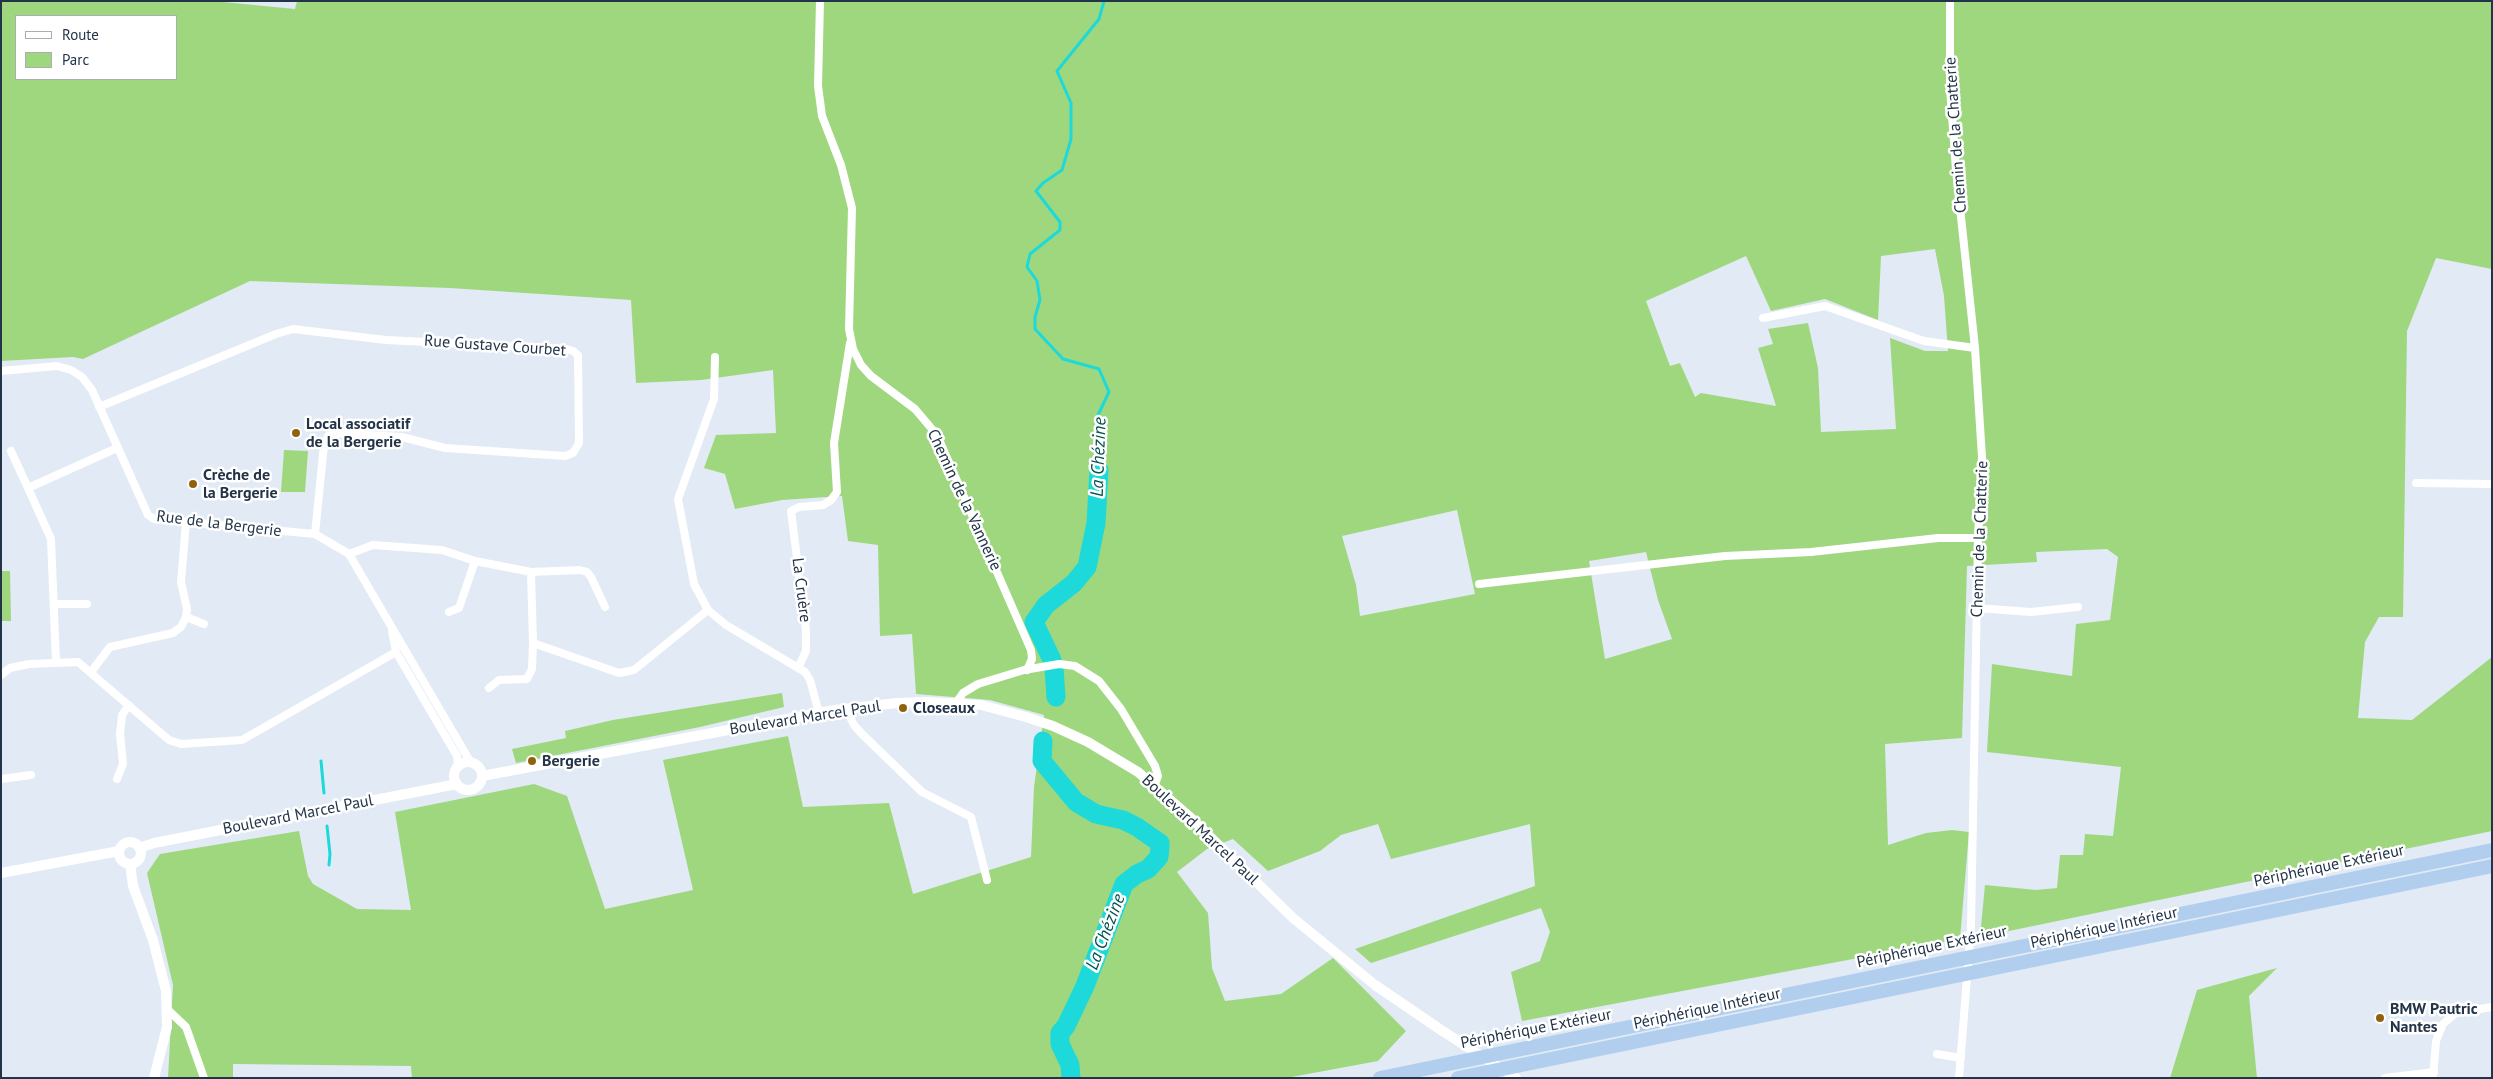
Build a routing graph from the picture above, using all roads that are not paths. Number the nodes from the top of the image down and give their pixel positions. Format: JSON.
{"nodes":[{"id":1,"x":820,"y":1,"type":"edge"},
{"id":2,"x":1950,"y":1,"type":"edge"},
{"id":3,"x":1763,"y":318,"type":"dead end"},
{"id":4,"x":851,"y":339,"type":"junction"},
{"id":5,"x":1975,"y":348,"type":"junction"},
{"id":6,"x":715,"y":357,"type":"dead end"},
{"id":7,"x":1,"y":370,"type":"edge"},
{"id":8,"x":99,"y":407,"type":"junction"},
{"id":9,"x":117,"y":448,"type":"junction"},
{"id":10,"x":11,"y":451,"type":"dead end"},
{"id":11,"x":2416,"y":483,"type":"dead end"},
{"id":12,"x":2492,"y":484,"type":"edge"},
{"id":13,"x":28,"y":488,"type":"junction"},
{"id":14,"x":186,"y":523,"type":"junction"},
{"id":15,"x":316,"y":534,"type":"junction"},
{"id":16,"x":1978,"y":538,"type":"junction"},
{"id":17,"x":349,"y":554,"type":"junction"},
{"id":18,"x":475,"y":561,"type":"junction"},
{"id":19,"x":531,"y":572,"type":"junction"},
{"id":20,"x":1479,"y":584,"type":"dead end"},
{"id":21,"x":54,"y":604,"type":"junction"},
{"id":22,"x":87,"y":604,"type":"dead end"},
{"id":23,"x":605,"y":607,"type":"dead end"},
{"id":24,"x":2078,"y":607,"type":"dead end"},
{"id":25,"x":1978,"y":608,"type":"junction"},
{"id":26,"x":708,"y":610,"type":"junction"},
{"id":27,"x":449,"y":612,"type":"dead end"},
{"id":28,"x":186,"y":617,"type":"junction"},
{"id":29,"x":204,"y":624,"type":"dead end"},
{"id":30,"x":391,"y":624,"type":"junction"},
{"id":31,"x":533,"y":643,"type":"junction"},
{"id":32,"x":396,"y":652,"type":"junction"},
{"id":33,"x":56,"y":662,"type":"junction"},
{"id":34,"x":798,"y":668,"type":"junction"},
{"id":35,"x":1027,"y":670,"type":"junction"},
{"id":36,"x":91,"y":672,"type":"junction"},
{"id":37,"x":1,"y":675,"type":"edge"},
{"id":38,"x":489,"y":688,"type":"dead end"},
{"id":39,"x":956,"y":703,"type":"junction"},
{"id":40,"x":129,"y":705,"type":"junction"},
{"id":41,"x":846,"y":709,"type":"junction"},
{"id":42,"x":819,"y":713,"type":"junction"},
{"id":43,"x":471,"y":762,"type":"junction"},
{"id":44,"x":458,"y":766,"type":"junction"},
{"id":45,"x":31,"y":775,"type":"dead end"},
{"id":46,"x":482,"y":776,"type":"junction"},
{"id":47,"x":1,"y":779,"type":"edge"},
{"id":48,"x":118,"y":779,"type":"dead end"},
{"id":49,"x":457,"y":784,"type":"junction"},
{"id":50,"x":1155,"y":784,"type":"junction"},
{"id":51,"x":139,"y":848,"type":"junction"},
{"id":52,"x":2492,"y":850,"type":"edge"},
{"id":53,"x":119,"y":851,"type":"junction"},
{"id":54,"x":130,"y":864,"type":"junction"},
{"id":55,"x":2492,"y":866,"type":"edge"},
{"id":56,"x":1,"y":874,"type":"edge"},
{"id":57,"x":987,"y":880,"type":"dead end"},
{"id":58,"x":2492,"y":1006,"type":"edge"},
{"id":59,"x":168,"y":1010,"type":"junction"},
{"id":60,"x":1937,"y":1054,"type":"dead end"},
{"id":61,"x":1961,"y":1058,"type":"junction"},
{"id":62,"x":2433,"y":1075,"type":"edge"},
{"id":63,"x":154,"y":1078,"type":"edge"},
{"id":64,"x":204,"y":1078,"type":"edge"},
{"id":65,"x":1380,"y":1078,"type":"edge"},
{"id":66,"x":1458,"y":1078,"type":"edge"},
{"id":67,"x":1516,"y":1078,"type":"edge"},
{"id":68,"x":1959,"y":1078,"type":"edge"},
{"id":69,"x":2385,"y":1078,"type":"edge"}],
"edges":[{"from":1,"to":4,"type":"street","name":"Chemin de la Vannerie"},
{"from":2,"to":5,"type":"street","name":"Chemin de la Chatterie"},
{"from":3,"to":5,"type":"street"},
{"from":4,"to":34,"type":"street","name":"La Cruère"},
{"from":4,"to":35,"type":"street","name":"Chemin de la Vannerie"},
{"from":5,"to":16,"type":"street","name":"Chemin de la Chatterie"},
{"from":6,"to":26,"type":"street"},
{"from":7,"to":8,"type":"street","name":"Rue de la Bergerie"},
{"from":8,"to":9,"type":"street","name":"Rue de la Bergerie"},
{"from":8,"to":15,"type":"street","name":"Rue Gustave Courbet"},
{"from":9,"to":13,"type":"street"},
{"from":9,"to":14,"type":"street","name":"Rue de la Bergerie"},
{"from":10,"to":13,"type":"street"},
{"from":11,"to":12,"type":"street"},
{"from":13,"to":21,"type":"street"},
{"from":14,"to":15,"type":"street","name":"Rue de la Bergerie"},
{"from":14,"to":28,"type":"street"},
{"from":15,"to":17,"type":"street","name":"Rue de la Bergerie"},
{"from":16,"to":20,"type":"street"},
{"from":16,"to":25,"type":"street","name":"Chemin de la Chatterie"},
{"from":17,"to":18,"type":"street"},
{"from":17,"to":30,"type":"street","name":"Rue de la Bergerie"},
{"from":18,"to":19,"type":"street"},
{"from":18,"to":27,"type":"street"},
{"from":19,"to":23,"type":"street"},
{"from":19,"to":31,"type":"street"},
{"from":21,"to":22,"type":"street"},
{"from":21,"to":33,"type":"street"},
{"from":24,"to":25,"type":"street"},
{"from":25,"to":61,"type":"street","name":"Chemin de la Chatterie"},
{"from":26,"to":31,"type":"street"},
{"from":26,"to":34,"type":"street"},
{"from":28,"to":29,"type":"street"},
{"from":28,"to":36,"type":"street"},
{"from":30,"to":32,"type":"street","name":"Rue de la Bergerie"},
{"from":30,"to":43,"type":"street","name":"Rue de la Bergerie"},
{"from":31,"to":38,"type":"street"},
{"from":32,"to":40,"type":"street"},
{"from":32,"to":44,"type":"street","name":"Rue de la Bergerie"},
{"from":33,"to":36,"type":"street"},
{"from":33,"to":37,"type":"street"},
{"from":34,"to":42,"type":"street"},
{"from":35,"to":39,"type":"street"},
{"from":35,"to":50,"type":"street"},
{"from":36,"to":40,"type":"street"},
{"from":39,"to":41,"type":"street","name":"Boulevard Marcel Paul"},
{"from":39,"to":50,"type":"street","name":"Boulevard Marcel Paul"},
{"from":40,"to":48,"type":"street"},
{"from":41,"to":42,"type":"street","name":"Boulevard Marcel Paul"},
{"from":41,"to":57,"type":"street"},
{"from":42,"to":46,"type":"street","name":"Boulevard Marcel Paul"},
{"from":43,"to":44,"type":"street"},
{"from":43,"to":46,"type":"street"},
{"from":44,"to":49,"type":"street"},
{"from":45,"to":47,"type":"street"},
{"from":46,"to":49,"type":"street"},
{"from":49,"to":51,"type":"street","name":"Boulevard Marcel Paul"},
{"from":50,"to":67,"type":"street","name":"Boulevard Marcel Paul"},
{"from":51,"to":53,"type":"street"},
{"from":51,"to":54,"type":"street"},
{"from":52,"to":65,"type":"highway","name":"Périphérique Extérieur"},
{"from":53,"to":54,"type":"street"},
{"from":53,"to":56,"type":"street"},
{"from":54,"to":59,"type":"street"},
{"from":55,"to":66,"type":"highway","name":"Périphérique Intérieur"},
{"from":58,"to":62,"type":"street"},
{"from":59,"to":63,"type":"street"},
{"from":59,"to":64,"type":"street"},
{"from":60,"to":61,"type":"street"},
{"from":61,"to":68,"type":"street","name":"Chemin de la Chatterie"},
{"from":62,"to":69,"type":"street"}]}
